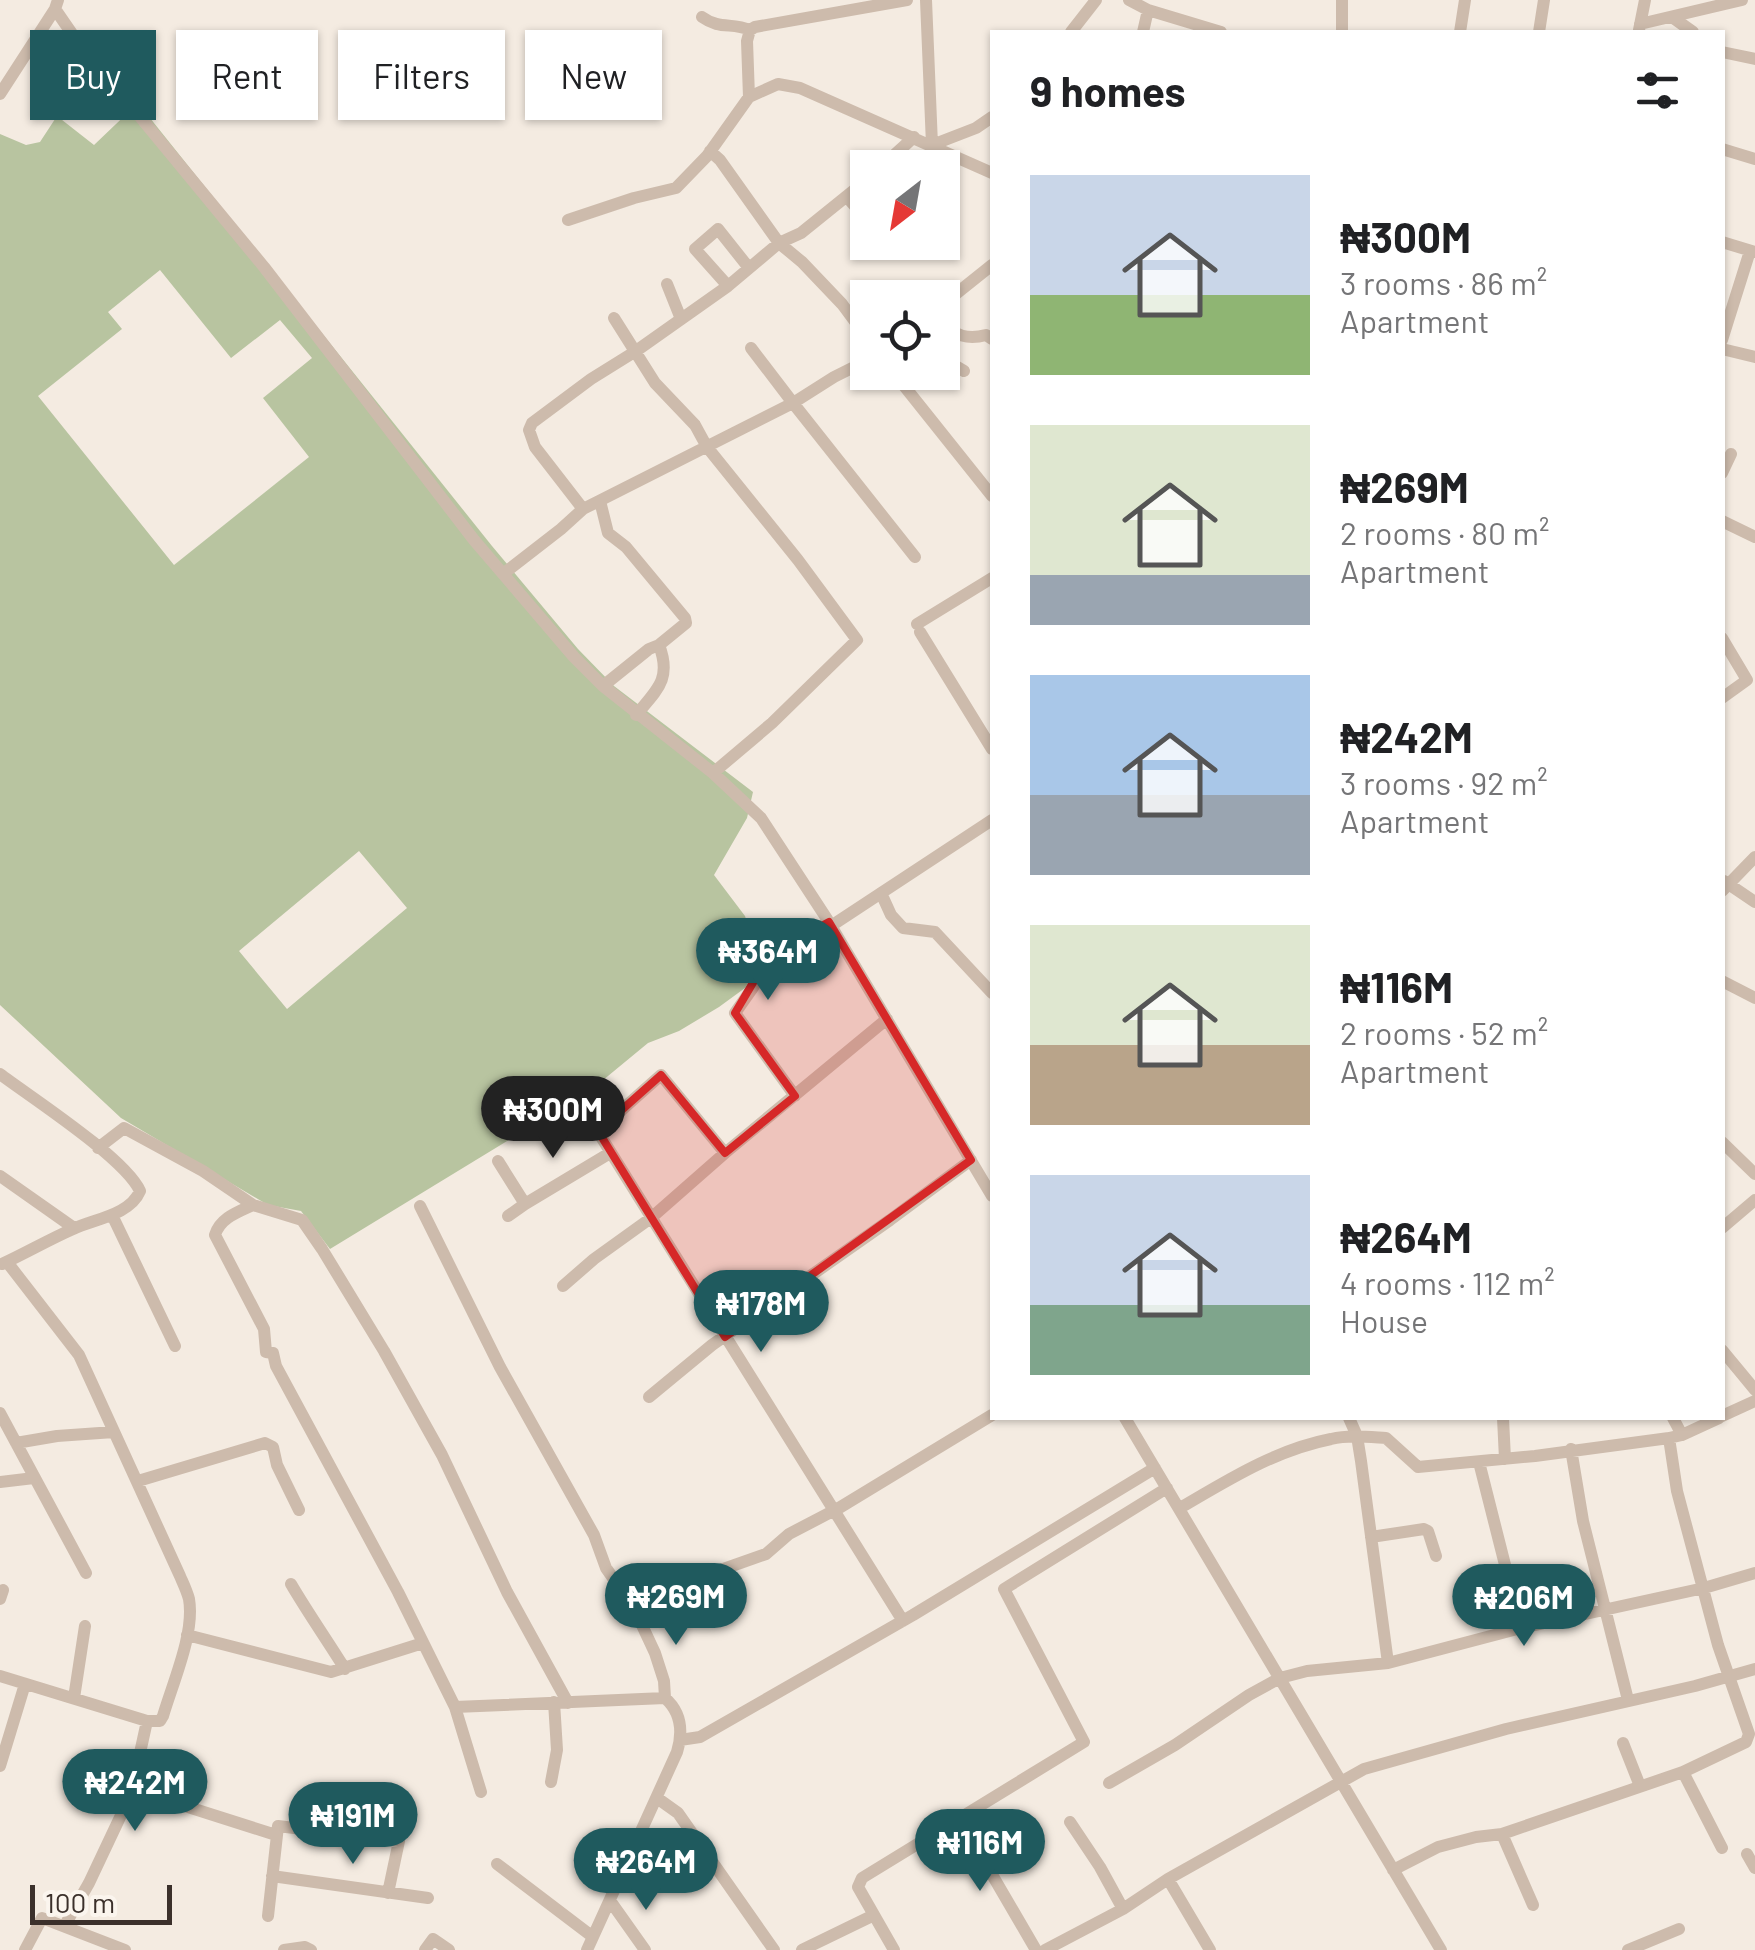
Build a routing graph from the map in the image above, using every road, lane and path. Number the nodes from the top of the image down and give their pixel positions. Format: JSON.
{"nodes":[{"id":1,"x":907,"y":0,"type":"edge"},
{"id":2,"x":926,"y":0,"type":"edge"},
{"id":3,"x":1096,"y":0,"type":"edge"},
{"id":4,"x":1129,"y":0,"type":"edge"},
{"id":5,"x":1342,"y":0,"type":"edge"},
{"id":6,"x":1465,"y":0,"type":"edge"},
{"id":7,"x":1544,"y":0,"type":"edge"},
{"id":8,"x":1645,"y":0,"type":"edge"},
{"id":9,"x":1742,"y":0,"type":"edge"},
{"id":10,"x":56,"y":5,"type":"edge"},
{"id":11,"x":1148,"y":10,"type":"junction"},
{"id":12,"x":702,"y":17,"type":"dead end"},
{"id":13,"x":1685,"y":27,"type":"edge"},
{"id":14,"x":1640,"y":28,"type":"edge"},
{"id":15,"x":750,"y":30,"type":"junction"},
{"id":16,"x":1073,"y":30,"type":"edge"},
{"id":17,"x":1143,"y":30,"type":"edge"},
{"id":18,"x":1213,"y":30,"type":"edge"},
{"id":19,"x":1342,"y":30,"type":"edge"},
{"id":20,"x":1460,"y":30,"type":"edge"},
{"id":21,"x":1538,"y":30,"type":"edge"},
{"id":22,"x":1725,"y":53,"type":"edge"},
{"id":23,"x":1755,"y":59,"type":"edge"},
{"id":24,"x":0,"y":94,"type":"edge"},
{"id":25,"x":748,"y":96,"type":"junction"},
{"id":26,"x":990,"y":118,"type":"edge"},
{"id":27,"x":914,"y":137,"type":"junction"},
{"id":28,"x":932,"y":145,"type":"junction"},
{"id":29,"x":710,"y":150,"type":"junction"},
{"id":30,"x":900,"y":150,"type":"edge"},
{"id":31,"x":1725,"y":150,"type":"edge"},
{"id":32,"x":1755,"y":159,"type":"edge"},
{"id":33,"x":990,"y":172,"type":"edge"},
{"id":34,"x":850,"y":194,"type":"edge"},
{"id":35,"x":847,"y":197,"type":"junction"},
{"id":36,"x":850,"y":200,"type":"edge"},
{"id":37,"x":568,"y":220,"type":"dead end"},
{"id":38,"x":779,"y":242,"type":"junction"},
{"id":39,"x":1725,"y":243,"type":"edge"},
{"id":40,"x":1753,"y":251,"type":"edge"},
{"id":41,"x":990,"y":267,"type":"edge"},
{"id":42,"x":749,"y":268,"type":"junction"},
{"id":43,"x":667,"y":284,"type":"dead end"},
{"id":44,"x":728,"y":286,"type":"junction"},
{"id":45,"x":960,"y":291,"type":"edge"},
{"id":46,"x":850,"y":315,"type":"edge"},
{"id":47,"x":614,"y":318,"type":"dead end"},
{"id":48,"x":681,"y":319,"type":"junction"},
{"id":49,"x":1725,"y":331,"type":"edge"},
{"id":50,"x":960,"y":336,"type":"edge"},
{"id":51,"x":990,"y":338,"type":"edge"},
{"id":52,"x":752,"y":348,"type":"dead end"},
{"id":53,"x":636,"y":350,"type":"junction"},
{"id":54,"x":1725,"y":350,"type":"edge"},
{"id":55,"x":1755,"y":356,"type":"edge"},
{"id":56,"x":960,"y":369,"type":"edge"},
{"id":57,"x":850,"y":370,"type":"edge"},
{"id":58,"x":964,"y":372,"type":"dead end"},
{"id":59,"x":907,"y":390,"type":"edge"},
{"id":60,"x":792,"y":404,"type":"junction"},
{"id":61,"x":707,"y":447,"type":"junction"},
{"id":62,"x":1731,"y":454,"type":"dead end"},
{"id":63,"x":1725,"y":467,"type":"edge"},
{"id":64,"x":990,"y":493,"type":"edge"},
{"id":65,"x":600,"y":500,"type":"junction"},
{"id":66,"x":583,"y":510,"type":"junction"},
{"id":67,"x":1725,"y":522,"type":"edge"},
{"id":68,"x":1755,"y":537,"type":"edge"},
{"id":69,"x":915,"y":557,"type":"dead end"},
{"id":70,"x":503,"y":574,"type":"junction"},
{"id":71,"x":990,"y":579,"type":"edge"},
{"id":72,"x":1725,"y":643,"type":"edge"},
{"id":73,"x":660,"y":645,"type":"junction"},
{"id":74,"x":602,"y":686,"type":"junction"},
{"id":75,"x":1725,"y":696,"type":"edge"},
{"id":76,"x":636,"y":714,"type":"junction"},
{"id":77,"x":990,"y":746,"type":"edge"},
{"id":78,"x":713,"y":773,"type":"junction"},
{"id":79,"x":990,"y":821,"type":"edge"},
{"id":80,"x":1755,"y":857,"type":"edge"},
{"id":81,"x":1725,"y":884,"type":"edge"},
{"id":82,"x":1725,"y":886,"type":"edge"},
{"id":83,"x":880,"y":892,"type":"junction"},
{"id":84,"x":1755,"y":902,"type":"edge"},
{"id":85,"x":830,"y":924,"type":"junction"},
{"id":86,"x":1725,"y":983,"type":"edge"},
{"id":87,"x":990,"y":991,"type":"edge"},
{"id":88,"x":1755,"y":998,"type":"edge"},
{"id":89,"x":887,"y":1019,"type":"junction"},
{"id":90,"x":0,"y":1074,"type":"edge"},
{"id":91,"x":795,"y":1096,"type":"junction"},
{"id":92,"x":584,"y":1111,"type":"dead end"},
{"id":93,"x":598,"y":1131,"type":"junction"},
{"id":94,"x":1725,"y":1145,"type":"edge"},
{"id":95,"x":98,"y":1148,"type":"junction"},
{"id":96,"x":724,"y":1152,"type":"junction"},
{"id":97,"x":610,"y":1153,"type":"junction"},
{"id":98,"x":971,"y":1160,"type":"junction"},
{"id":99,"x":498,"y":1161,"type":"dead end"},
{"id":100,"x":1755,"y":1174,"type":"edge"},
{"id":101,"x":0,"y":1176,"type":"edge"},
{"id":102,"x":990,"y":1193,"type":"edge"},
{"id":103,"x":1755,"y":1200,"type":"edge"},
{"id":104,"x":525,"y":1204,"type":"junction"},
{"id":105,"x":253,"y":1205,"type":"junction"},
{"id":106,"x":420,"y":1206,"type":"dead end"},
{"id":107,"x":112,"y":1215,"type":"junction"},
{"id":108,"x":508,"y":1216,"type":"dead end"},
{"id":109,"x":652,"y":1218,"type":"junction"},
{"id":110,"x":1725,"y":1225,"type":"edge"},
{"id":111,"x":74,"y":1228,"type":"junction"},
{"id":112,"x":4,"y":1263,"type":"edge"},
{"id":113,"x":563,"y":1286,"type":"dead end"},
{"id":114,"x":725,"y":1336,"type":"junction"},
{"id":115,"x":175,"y":1346,"type":"dead end"},
{"id":116,"x":1725,"y":1354,"type":"edge"},
{"id":117,"x":1755,"y":1390,"type":"edge"},
{"id":118,"x":650,"y":1397,"type":"dead end"},
{"id":119,"x":1755,"y":1401,"type":"edge"},
{"id":120,"x":0,"y":1413,"type":"edge"},
{"id":121,"x":1725,"y":1415,"type":"edge"},
{"id":122,"x":990,"y":1416,"type":"edge"},
{"id":123,"x":1126,"y":1420,"type":"edge"},
{"id":124,"x":1350,"y":1420,"type":"edge"},
{"id":125,"x":1503,"y":1420,"type":"edge"},
{"id":126,"x":1673,"y":1420,"type":"edge"},
{"id":127,"x":1714,"y":1420,"type":"edge"},
{"id":128,"x":114,"y":1432,"type":"junction"},
{"id":129,"x":1357,"y":1436,"type":"junction"},
{"id":130,"x":1675,"y":1436,"type":"junction"},
{"id":131,"x":16,"y":1444,"type":"junction"},
{"id":132,"x":1571,"y":1449,"type":"junction"},
{"id":133,"x":1504,"y":1459,"type":"junction"},
{"id":134,"x":1479,"y":1462,"type":"junction"},
{"id":135,"x":1156,"y":1468,"type":"junction"},
{"id":136,"x":34,"y":1478,"type":"junction"},
{"id":137,"x":138,"y":1481,"type":"junction"},
{"id":138,"x":0,"y":1482,"type":"edge"},
{"id":139,"x":1167,"y":1488,"type":"junction"},
{"id":140,"x":1180,"y":1508,"type":"junction"},
{"id":141,"x":299,"y":1510,"type":"dead end"},
{"id":142,"x":833,"y":1511,"type":"junction"},
{"id":143,"x":1371,"y":1537,"type":"junction"},
{"id":144,"x":1436,"y":1556,"type":"dead end"},
{"id":145,"x":1755,"y":1572,"type":"edge"},
{"id":146,"x":86,"y":1573,"type":"dead end"},
{"id":147,"x":291,"y":1584,"type":"dead end"},
{"id":148,"x":1704,"y":1588,"type":"junction"},
{"id":149,"x":634,"y":1608,"type":"junction"},
{"id":150,"x":1606,"y":1608,"type":"junction"},
{"id":151,"x":902,"y":1622,"type":"junction"},
{"id":152,"x":85,"y":1626,"type":"dead end"},
{"id":153,"x":1520,"y":1628,"type":"junction"},
{"id":154,"x":187,"y":1635,"type":"junction"},
{"id":155,"x":423,"y":1643,"type":"junction"},
{"id":156,"x":1388,"y":1663,"type":"junction"},
{"id":157,"x":344,"y":1669,"type":"junction"},
{"id":158,"x":1755,"y":1669,"type":"edge"},
{"id":159,"x":0,"y":1676,"type":"edge"},
{"id":160,"x":1280,"y":1678,"type":"junction"},
{"id":161,"x":1729,"y":1678,"type":"junction"},
{"id":162,"x":25,"y":1684,"type":"junction"},
{"id":163,"x":74,"y":1698,"type":"junction"},
{"id":164,"x":665,"y":1698,"type":"junction"},
{"id":165,"x":1628,"y":1700,"type":"junction"},
{"id":166,"x":561,"y":1703,"type":"junction"},
{"id":167,"x":455,"y":1708,"type":"junction"},
{"id":168,"x":147,"y":1721,"type":"junction"},
{"id":169,"x":680,"y":1740,"type":"junction"},
{"id":170,"x":1623,"y":1744,"type":"dead end"},
{"id":171,"x":0,"y":1766,"type":"edge"},
{"id":172,"x":1683,"y":1772,"type":"junction"},
{"id":173,"x":550,"y":1782,"type":"dead end"},
{"id":174,"x":1340,"y":1782,"type":"junction"},
{"id":175,"x":1109,"y":1784,"type":"dead end"},
{"id":176,"x":1640,"y":1786,"type":"junction"},
{"id":177,"x":481,"y":1792,"type":"dead end"},
{"id":178,"x":132,"y":1794,"type":"junction"},
{"id":179,"x":658,"y":1798,"type":"junction"},
{"id":180,"x":959,"y":1818,"type":"junction"},
{"id":181,"x":1070,"y":1822,"type":"dead end"},
{"id":182,"x":1502,"y":1834,"type":"junction"},
{"id":183,"x":276,"y":1835,"type":"junction"},
{"id":184,"x":1722,"y":1848,"type":"dead end"},
{"id":185,"x":1747,"y":1854,"type":"dead end"},
{"id":186,"x":497,"y":1864,"type":"dead end"},
{"id":187,"x":1755,"y":1868,"type":"edge"},
{"id":188,"x":1394,"y":1870,"type":"junction"},
{"id":189,"x":272,"y":1876,"type":"junction"},
{"id":190,"x":1168,"y":1879,"type":"junction"},
{"id":191,"x":388,"y":1893,"type":"junction"},
{"id":192,"x":428,"y":1898,"type":"dead end"},
{"id":193,"x":611,"y":1902,"type":"junction"},
{"id":194,"x":1533,"y":1905,"type":"dead end"},
{"id":195,"x":1124,"y":1909,"type":"junction"},
{"id":196,"x":874,"y":1915,"type":"junction"},
{"id":197,"x":268,"y":1916,"type":"dead end"},
{"id":198,"x":65,"y":1926,"type":"junction"},
{"id":199,"x":1679,"y":1929,"type":"dead end"},
{"id":200,"x":590,"y":1944,"type":"edge"},
{"id":201,"x":25,"y":1950,"type":"edge"},
{"id":202,"x":125,"y":1950,"type":"edge"},
{"id":203,"x":284,"y":1950,"type":"edge"},
{"id":204,"x":312,"y":1950,"type":"edge"},
{"id":205,"x":426,"y":1950,"type":"edge"},
{"id":206,"x":449,"y":1950,"type":"edge"},
{"id":207,"x":646,"y":1950,"type":"edge"},
{"id":208,"x":774,"y":1950,"type":"edge"},
{"id":209,"x":802,"y":1950,"type":"edge"},
{"id":210,"x":894,"y":1950,"type":"edge"},
{"id":211,"x":1036,"y":1950,"type":"edge"},
{"id":212,"x":1045,"y":1950,"type":"edge"},
{"id":213,"x":1210,"y":1950,"type":"edge"},
{"id":214,"x":1441,"y":1950,"type":"edge"},
{"id":215,"x":1628,"y":1950,"type":"edge"}],
"edges":[{"from":1,"to":15,"type":"street"},
{"from":2,"to":28,"type":"street"},
{"from":3,"to":16,"type":"street"},
{"from":4,"to":11,"type":"street"},
{"from":5,"to":19,"type":"street"},
{"from":6,"to":20,"type":"street"},
{"from":7,"to":21,"type":"street"},
{"from":8,"to":14,"type":"street"},
{"from":9,"to":13,"type":"street"},
{"from":10,"to":24,"type":"street"},
{"from":10,"to":70,"type":"street"},
{"from":11,"to":17,"type":"street"},
{"from":11,"to":18,"type":"street"},
{"from":12,"to":15,"type":"street"},
{"from":13,"to":14,"type":"street"},
{"from":15,"to":25,"type":"street"},
{"from":22,"to":23,"type":"street"},
{"from":25,"to":27,"type":"street"},
{"from":25,"to":29,"type":"street"},
{"from":26,"to":28,"type":"street"},
{"from":27,"to":28,"type":"street"},
{"from":27,"to":30,"type":"street"},
{"from":28,"to":33,"type":"street"},
{"from":29,"to":37,"type":"street"},
{"from":29,"to":38,"type":"street"},
{"from":31,"to":32,"type":"street"},
{"from":34,"to":35,"type":"street"},
{"from":35,"to":36,"type":"street"},
{"from":35,"to":38,"type":"street"},
{"from":38,"to":42,"type":"street"},
{"from":38,"to":46,"type":"street"},
{"from":39,"to":40,"type":"street"},
{"from":40,"to":49,"type":"street"},
{"from":41,"to":45,"type":"street"},
{"from":42,"to":44,"type":"street"},
{"from":42,"to":44,"type":"street"},
{"from":43,"to":48,"type":"street"},
{"from":44,"to":48,"type":"street"},
{"from":47,"to":53,"type":"street"},
{"from":48,"to":53,"type":"street"},
{"from":50,"to":51,"type":"street"},
{"from":52,"to":60,"type":"street"},
{"from":53,"to":61,"type":"street"},
{"from":53,"to":66,"type":"street"},
{"from":54,"to":55,"type":"street"},
{"from":56,"to":58,"type":"street"},
{"from":57,"to":60,"type":"street"},
{"from":59,"to":64,"type":"street"},
{"from":60,"to":61,"type":"street"},
{"from":60,"to":69,"type":"street"},
{"from":61,"to":65,"type":"street"},
{"from":61,"to":78,"type":"street"},
{"from":62,"to":63,"type":"street"},
{"from":65,"to":66,"type":"street"},
{"from":65,"to":73,"type":"street"},
{"from":66,"to":70,"type":"street"},
{"from":67,"to":68,"type":"street"},
{"from":70,"to":74,"type":"street"},
{"from":71,"to":77,"type":"street"},
{"from":72,"to":75,"type":"street"},
{"from":73,"to":74,"type":"street"},
{"from":73,"to":76,"type":"street"},
{"from":74,"to":76,"type":"street"},
{"from":76,"to":78,"type":"street"},
{"from":78,"to":85,"type":"street"},
{"from":79,"to":83,"type":"street"},
{"from":80,"to":81,"type":"street"},
{"from":82,"to":84,"type":"street"},
{"from":83,"to":85,"type":"street"},
{"from":83,"to":87,"type":"street"},
{"from":85,"to":89,"type":"street"},
{"from":85,"to":91,"type":"street"},
{"from":86,"to":88,"type":"street"},
{"from":89,"to":91,"type":"street"},
{"from":89,"to":98,"type":"street"},
{"from":90,"to":95,"type":"street"},
{"from":91,"to":96,"type":"street"},
{"from":92,"to":93,"type":"street"},
{"from":93,"to":96,"type":"street"},
{"from":93,"to":97,"type":"street"},
{"from":94,"to":100,"type":"street"},
{"from":95,"to":105,"type":"street"},
{"from":95,"to":107,"type":"street"},
{"from":96,"to":109,"type":"street"},
{"from":97,"to":104,"type":"street"},
{"from":97,"to":109,"type":"street"},
{"from":98,"to":102,"type":"street"},
{"from":98,"to":114,"type":"street"},
{"from":99,"to":104,"type":"street"},
{"from":101,"to":111,"type":"street"},
{"from":103,"to":110,"type":"street"},
{"from":104,"to":108,"type":"street"},
{"from":105,"to":155,"type":"street"},
{"from":105,"to":166,"type":"street"},
{"from":106,"to":149,"type":"street"},
{"from":107,"to":111,"type":"street"},
{"from":107,"to":115,"type":"street"},
{"from":109,"to":113,"type":"street"},
{"from":109,"to":114,"type":"street"},
{"from":111,"to":112,"type":"street"},
{"from":112,"to":128,"type":"street"},
{"from":114,"to":118,"type":"street"},
{"from":114,"to":142,"type":"street"},
{"from":116,"to":117,"type":"street"},
{"from":119,"to":121,"type":"street"},
{"from":120,"to":131,"type":"street"},
{"from":122,"to":142,"type":"street"},
{"from":123,"to":135,"type":"street"},
{"from":124,"to":129,"type":"street"},
{"from":125,"to":133,"type":"street"},
{"from":126,"to":130,"type":"street"},
{"from":127,"to":130,"type":"street"},
{"from":128,"to":131,"type":"street"},
{"from":128,"to":137,"type":"street"},
{"from":129,"to":134,"type":"street"},
{"from":129,"to":140,"type":"street"},
{"from":129,"to":143,"type":"street"},
{"from":130,"to":132,"type":"street"},
{"from":130,"to":148,"type":"street"},
{"from":131,"to":136,"type":"street"},
{"from":132,"to":133,"type":"street"},
{"from":132,"to":150,"type":"street"},
{"from":133,"to":134,"type":"street"},
{"from":134,"to":153,"type":"street"},
{"from":135,"to":139,"type":"street"},
{"from":135,"to":151,"type":"street"},
{"from":136,"to":138,"type":"street"},
{"from":136,"to":146,"type":"street"},
{"from":137,"to":141,"type":"street"},
{"from":137,"to":154,"type":"street"},
{"from":139,"to":140,"type":"street"},
{"from":139,"to":180,"type":"street"},
{"from":140,"to":160,"type":"street"},
{"from":142,"to":149,"type":"street"},
{"from":142,"to":151,"type":"street"},
{"from":143,"to":144,"type":"street"},
{"from":143,"to":156,"type":"street"},
{"from":145,"to":148,"type":"street"},
{"from":147,"to":157,"type":"street"},
{"from":148,"to":150,"type":"street"},
{"from":148,"to":161,"type":"street"},
{"from":149,"to":164,"type":"street"},
{"from":150,"to":153,"type":"street"},
{"from":150,"to":165,"type":"street"},
{"from":151,"to":169,"type":"street"},
{"from":152,"to":163,"type":"street"},
{"from":153,"to":156,"type":"street"},
{"from":154,"to":157,"type":"street"},
{"from":154,"to":168,"type":"street"},
{"from":155,"to":157,"type":"street"},
{"from":155,"to":167,"type":"street"},
{"from":156,"to":160,"type":"street"},
{"from":158,"to":161,"type":"street"},
{"from":159,"to":162,"type":"street"},
{"from":160,"to":174,"type":"street"},
{"from":160,"to":175,"type":"street"},
{"from":161,"to":165,"type":"street"},
{"from":161,"to":172,"type":"street"},
{"from":162,"to":163,"type":"street"},
{"from":162,"to":171,"type":"street"},
{"from":163,"to":168,"type":"street"},
{"from":164,"to":166,"type":"street"},
{"from":164,"to":169,"type":"street"},
{"from":165,"to":174,"type":"street"},
{"from":166,"to":167,"type":"street"},
{"from":166,"to":173,"type":"street"},
{"from":167,"to":177,"type":"street"},
{"from":168,"to":178,"type":"street"},
{"from":169,"to":179,"type":"street"},
{"from":170,"to":176,"type":"street"},
{"from":172,"to":176,"type":"street"},
{"from":172,"to":184,"type":"street"},
{"from":174,"to":188,"type":"street"},
{"from":174,"to":190,"type":"street"},
{"from":176,"to":182,"type":"street"},
{"from":178,"to":183,"type":"street"},
{"from":178,"to":198,"type":"street"},
{"from":179,"to":193,"type":"street"},
{"from":179,"to":208,"type":"street"},
{"from":180,"to":196,"type":"street"},
{"from":180,"to":211,"type":"street"},
{"from":181,"to":195,"type":"street"},
{"from":182,"to":188,"type":"street"},
{"from":182,"to":194,"type":"street"},
{"from":183,"to":189,"type":"street"},
{"from":183,"to":191,"type":"street"},
{"from":185,"to":187,"type":"street"},
{"from":186,"to":200,"type":"street"},
{"from":188,"to":214,"type":"street"},
{"from":189,"to":191,"type":"street"},
{"from":189,"to":197,"type":"street"},
{"from":190,"to":195,"type":"street"},
{"from":190,"to":213,"type":"street"},
{"from":191,"to":192,"type":"street"},
{"from":193,"to":200,"type":"street"},
{"from":193,"to":207,"type":"street"},
{"from":195,"to":212,"type":"street"},
{"from":196,"to":209,"type":"street"},
{"from":196,"to":210,"type":"street"},
{"from":198,"to":201,"type":"street"},
{"from":198,"to":202,"type":"street"},
{"from":199,"to":215,"type":"street"},
{"from":203,"to":204,"type":"street"},
{"from":205,"to":206,"type":"street"}]}
